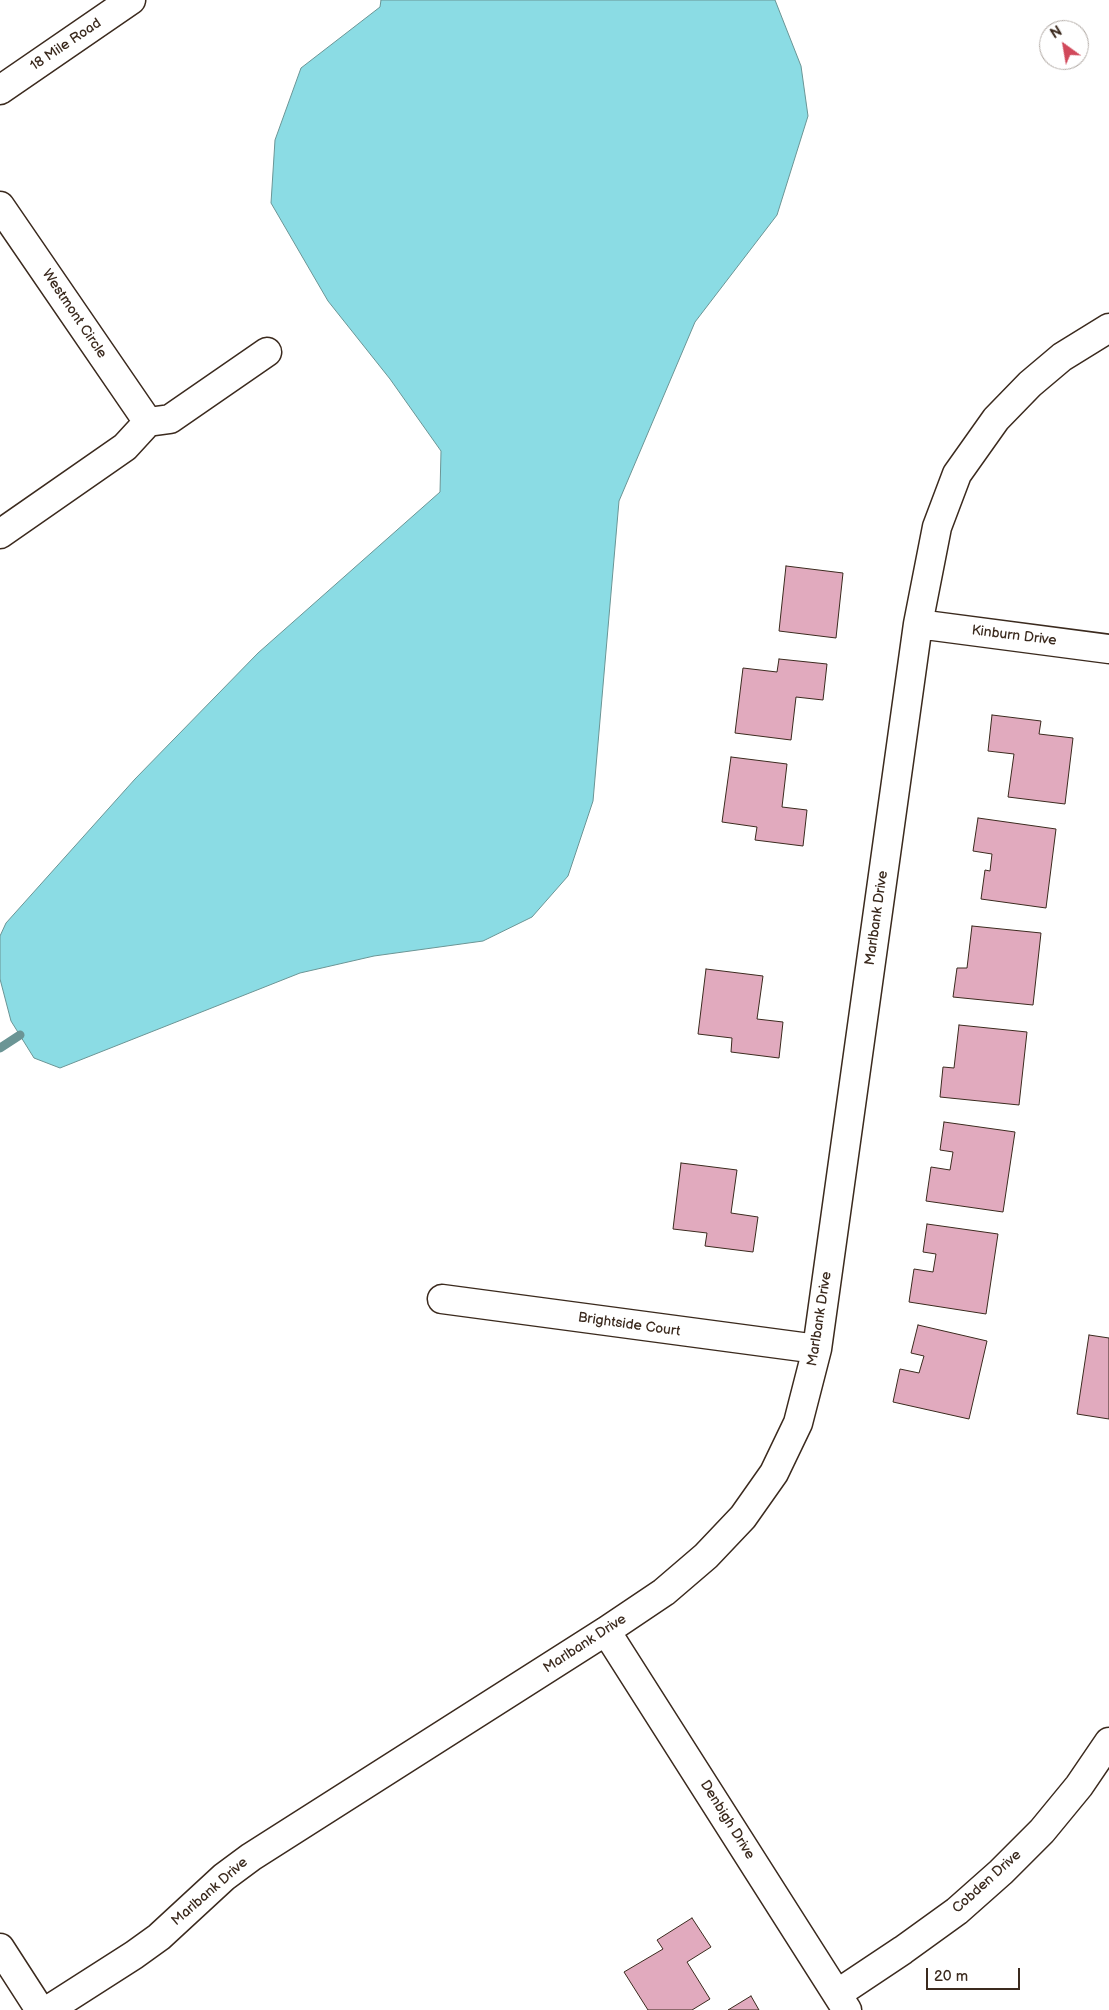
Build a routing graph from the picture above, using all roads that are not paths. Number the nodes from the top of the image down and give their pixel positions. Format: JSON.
{"nodes":[{"id":1,"x":131,"y":0,"type":"edge"},
{"id":2,"x":0,"y":90,"type":"edge"},
{"id":3,"x":0,"y":206,"type":"edge"},
{"id":4,"x":1109,"y":328,"type":"edge"},
{"id":5,"x":267,"y":352,"type":"dead end"},
{"id":6,"x":148,"y":422,"type":"junction"},
{"id":7,"x":0,"y":534,"type":"edge"},
{"id":8,"x":918,"y":624,"type":"junction"},
{"id":9,"x":1109,"y":649,"type":"edge"},
{"id":10,"x":442,"y":1299,"type":"dead end"},
{"id":11,"x":817,"y":1350,"type":"junction"},
{"id":12,"x":606,"y":1631,"type":"junction"},
{"id":13,"x":1109,"y":1742,"type":"edge"},
{"id":14,"x":0,"y":1948,"type":"edge"},
{"id":15,"x":842,"y":2002,"type":"edge"},
{"id":16,"x":40,"y":2010,"type":"edge"},
{"id":17,"x":48,"y":2010,"type":"edge"}],
"edges":[{"from":1,"to":2,"type":"street","name":"18 Mile Road"},
{"from":3,"to":6,"type":"street","name":"Westmont Circle"},
{"from":4,"to":8,"type":"street","name":"Marlbank Drive"},
{"from":5,"to":6,"type":"street"},
{"from":6,"to":7,"type":"street"},
{"from":8,"to":9,"type":"street","name":"Kinburn Drive"},
{"from":8,"to":11,"type":"street","name":"Marlbank Drive"},
{"from":10,"to":11,"type":"street","name":"Brightside Court"},
{"from":11,"to":12,"type":"street","name":"Marlbank Drive"},
{"from":12,"to":15,"type":"street","name":"Denbigh Drive"},
{"from":12,"to":17,"type":"street","name":"Marlbank Drive"},
{"from":13,"to":15,"type":"street","name":"Cobden Drive"},
{"from":14,"to":16,"type":"street"}]}
